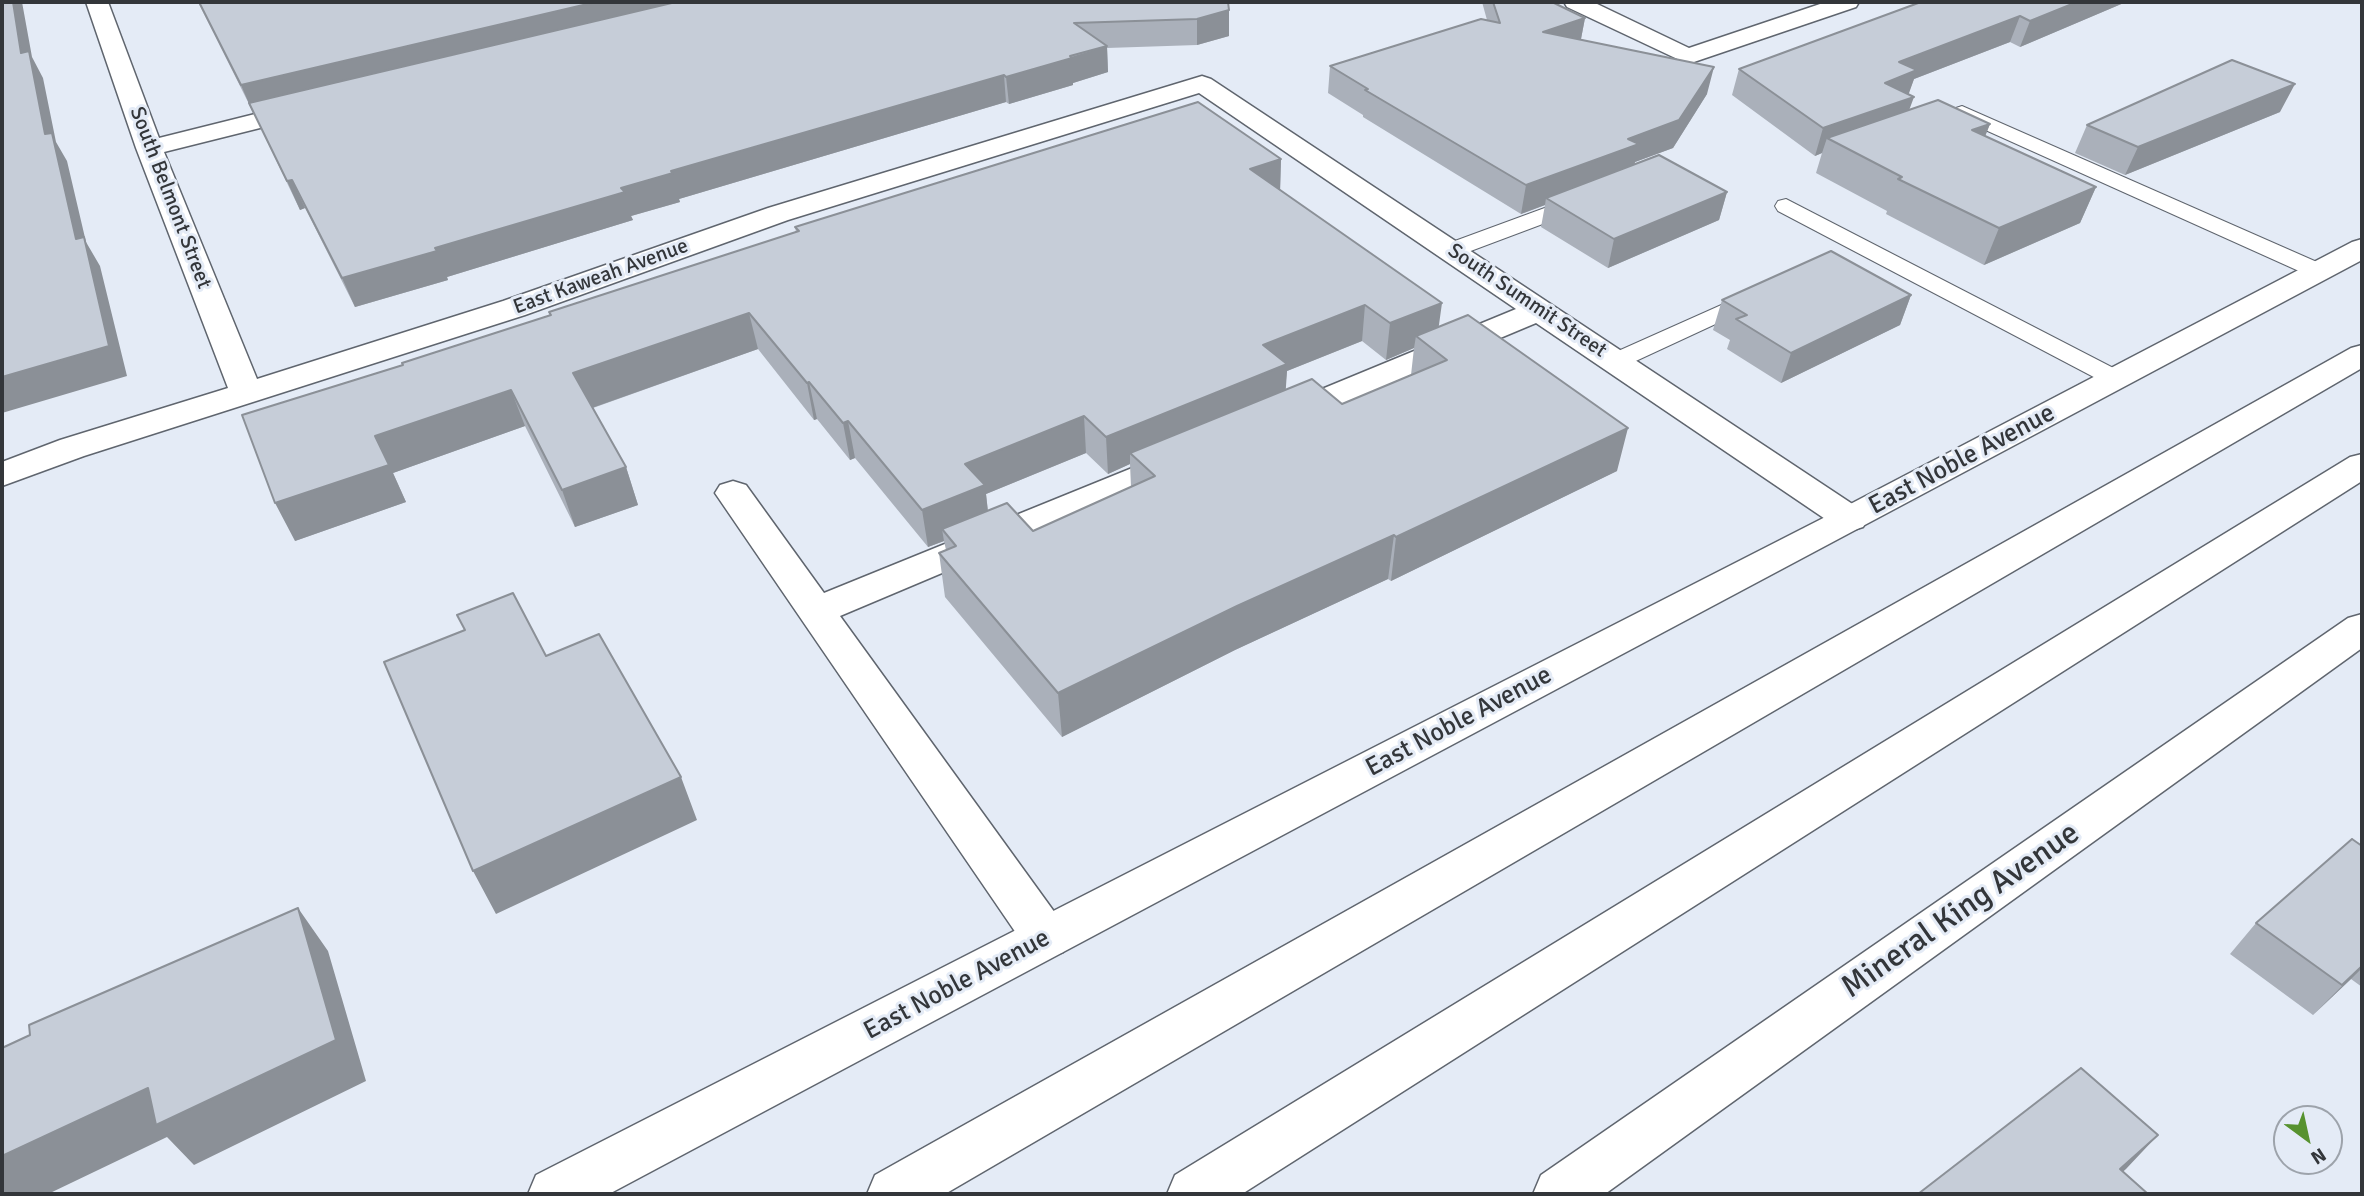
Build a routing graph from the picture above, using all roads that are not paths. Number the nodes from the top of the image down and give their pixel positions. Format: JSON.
{"nodes":[{"id":1,"x":97,"y":2,"type":"edge"},
{"id":2,"x":1575,"y":2,"type":"edge"},
{"id":3,"x":1848,"y":2,"type":"edge"},
{"id":4,"x":1202,"y":84,"type":"joint"},
{"id":5,"x":325,"y":104,"type":"edge"},
{"id":6,"x":1937,"y":121,"type":"edge"},
{"id":7,"x":149,"y":148,"type":"junction"},
{"id":8,"x":1604,"y":193,"type":"edge"},
{"id":9,"x":1786,"y":206,"type":"dead end"},
{"id":10,"x":2362,"y":248,"type":"edge"},
{"id":11,"x":1452,"y":250,"type":"junction"},
{"id":12,"x":2318,"y":271,"type":"junction"},
{"id":13,"x":1771,"y":290,"type":"edge"},
{"id":14,"x":1540,"y":310,"type":"junction"},
{"id":15,"x":2362,"y":355,"type":"edge"},
{"id":16,"x":1616,"y":361,"type":"junction"},
{"id":17,"x":2116,"y":379,"type":"junction"},
{"id":18,"x":246,"y":392,"type":"junction"},
{"id":19,"x":1248,"y":432,"type":"edge"},
{"id":20,"x":1210,"y":447,"type":"edge"},
{"id":21,"x":2362,"y":465,"type":"edge"},
{"id":22,"x":2,"y":475,"type":"edge"},
{"id":23,"x":733,"y":493,"type":"dead end"},
{"id":24,"x":1850,"y":519,"type":"junction"},
{"id":25,"x":816,"y":611,"type":"junction"},
{"id":26,"x":2362,"y":628,"type":"edge"},
{"id":27,"x":1046,"y":938,"type":"junction"},
{"id":28,"x":555,"y":1194,"type":"edge"},
{"id":29,"x":894,"y":1194,"type":"edge"},
{"id":30,"x":1194,"y":1194,"type":"edge"},
{"id":31,"x":1560,"y":1194,"type":"edge"}],
"edges":[{"from":1,"to":7,"type":"main road","name":"South Belmont Street"},
{"from":2,"to":3,"type":"main road"},
{"from":4,"to":11,"type":"main road","name":"South Summit Street"},
{"from":4,"to":18,"type":"main road","name":"East Kaweah Avenue"},
{"from":5,"to":7,"type":"main road"},
{"from":6,"to":12,"type":"lane"},
{"from":7,"to":18,"type":"main road","name":"South Belmont Street"},
{"from":8,"to":11,"type":"lane"},
{"from":9,"to":17,"type":"lane"},
{"from":10,"to":12,"type":"main road","name":"East Noble Avenue"},
{"from":11,"to":14,"type":"main road","name":"South Summit Street"},
{"from":12,"to":17,"type":"main road","name":"East Noble Avenue"},
{"from":13,"to":16,"type":"lane"},
{"from":14,"to":16,"type":"main road","name":"South Summit Street"},
{"from":14,"to":19,"type":"main road"},
{"from":15,"to":29,"type":"main road"},
{"from":16,"to":24,"type":"main road","name":"South Summit Street"},
{"from":17,"to":24,"type":"main road","name":"East Noble Avenue"},
{"from":18,"to":22,"type":"main road","name":"East Kaweah Avenue"},
{"from":20,"to":25,"type":"main road"},
{"from":21,"to":30,"type":"main road"},
{"from":23,"to":25,"type":"main road"},
{"from":24,"to":27,"type":"main road","name":"East Noble Avenue"},
{"from":25,"to":27,"type":"main road"},
{"from":26,"to":31,"type":"main road","name":"Mineral King Avenue"},
{"from":27,"to":28,"type":"main road","name":"East Noble Avenue"}]}
